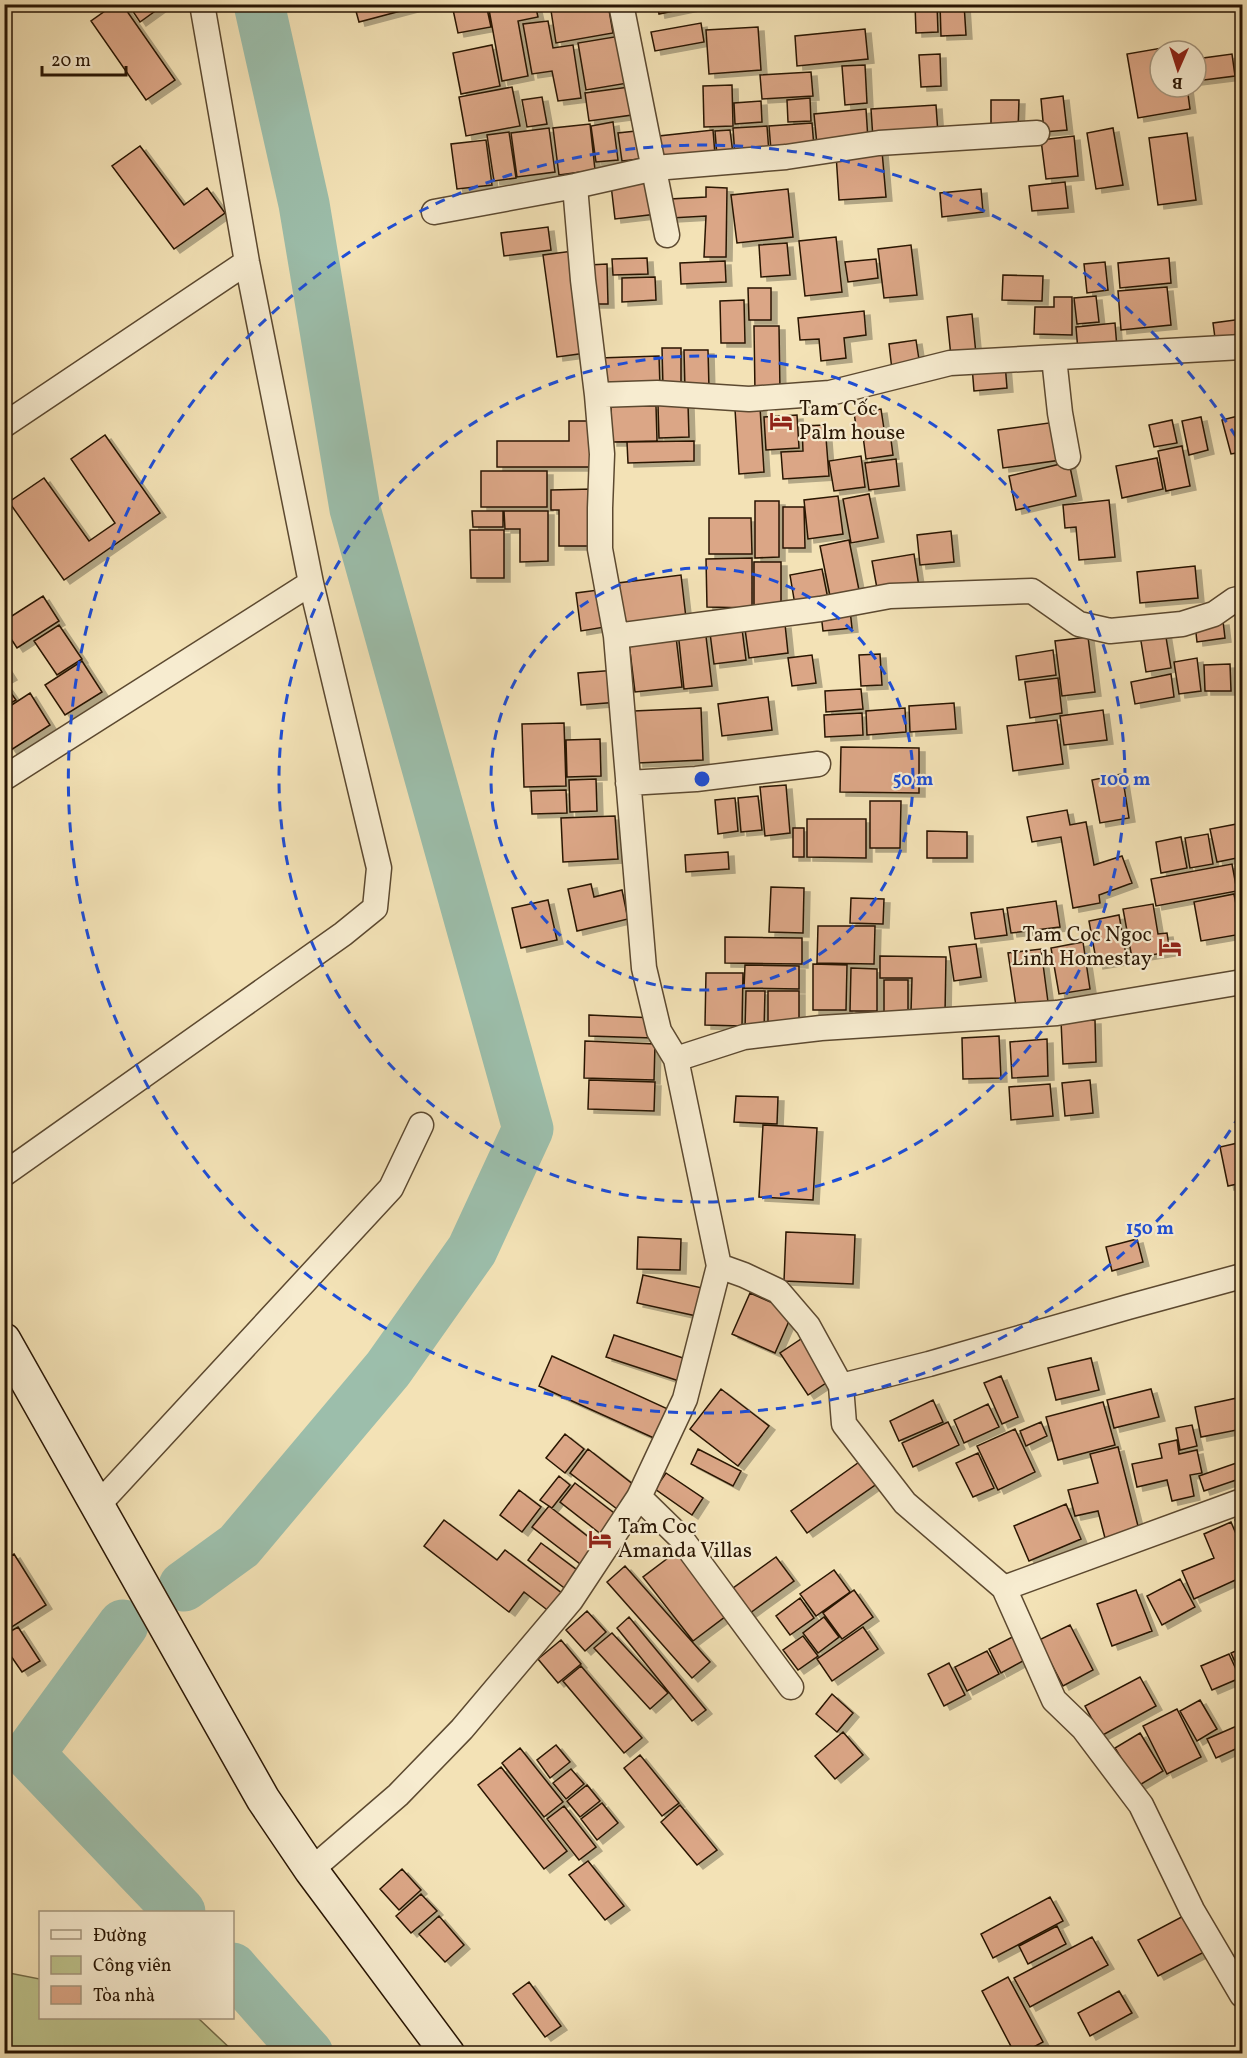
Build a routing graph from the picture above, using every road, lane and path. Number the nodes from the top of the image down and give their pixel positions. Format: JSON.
{"nodes":[{"id":1,"x":202,"y":4,"type":"edge"},
{"id":2,"x":621,"y":4,"type":"edge"},
{"id":3,"x":1037,"y":133,"type":"dead end"},
{"id":4,"x":654,"y":168,"type":"junction"},
{"id":5,"x":575,"y":186,"type":"junction"},
{"id":6,"x":434,"y":212,"type":"dead end"},
{"id":7,"x":667,"y":235,"type":"dead end"},
{"id":8,"x":247,"y":262,"type":"junction"},
{"id":9,"x":1242,"y":346,"type":"edge"},
{"id":10,"x":1054,"y":358,"type":"junction"},
{"id":11,"x":597,"y":395,"type":"junction"},
{"id":12,"x":4,"y":425,"type":"edge"},
{"id":13,"x":1068,"y":457,"type":"dead end"},
{"id":14,"x":311,"y":584,"type":"junction"},
{"id":15,"x":1242,"y":598,"type":"edge"},
{"id":16,"x":616,"y":636,"type":"junction"},
{"id":17,"x":818,"y":764,"type":"dead end"},
{"id":18,"x":4,"y":777,"type":"edge"},
{"id":19,"x":628,"y":783,"type":"junction"},
{"id":20,"x":1242,"y":982,"type":"edge"},
{"id":21,"x":675,"y":1059,"type":"junction"},
{"id":22,"x":421,"y":1125,"type":"dead end"},
{"id":23,"x":4,"y":1174,"type":"edge"},
{"id":24,"x":719,"y":1266,"type":"junction"},
{"id":25,"x":1242,"y":1276,"type":"edge"},
{"id":26,"x":4,"y":1340,"type":"edge"},
{"id":27,"x":841,"y":1386,"type":"junction"},
{"id":28,"x":639,"y":1497,"type":"junction"},
{"id":29,"x":1242,"y":1501,"type":"edge"},
{"id":30,"x":98,"y":1505,"type":"junction"},
{"id":31,"x":1004,"y":1587,"type":"junction"},
{"id":32,"x":791,"y":1688,"type":"dead end"},
{"id":33,"x":311,"y":1870,"type":"junction"},
{"id":34,"x":1242,"y":1995,"type":"edge"},
{"id":35,"x":448,"y":2054,"type":"edge"}],
"edges":[{"from":1,"to":8,"type":"street"},
{"from":2,"to":4,"type":"street"},
{"from":3,"to":4,"type":"street"},
{"from":4,"to":5,"type":"street"},
{"from":4,"to":7,"type":"street"},
{"from":5,"to":6,"type":"street"},
{"from":5,"to":11,"type":"street"},
{"from":8,"to":12,"type":"street"},
{"from":8,"to":14,"type":"street"},
{"from":9,"to":10,"type":"street"},
{"from":10,"to":11,"type":"street"},
{"from":10,"to":13,"type":"street"},
{"from":11,"to":16,"type":"street"},
{"from":14,"to":18,"type":"street"},
{"from":14,"to":23,"type":"street"},
{"from":15,"to":16,"type":"street"},
{"from":16,"to":19,"type":"street"},
{"from":17,"to":19,"type":"street"},
{"from":19,"to":21,"type":"street"},
{"from":20,"to":21,"type":"street"},
{"from":21,"to":24,"type":"street"},
{"from":22,"to":30,"type":"street"},
{"from":24,"to":27,"type":"street"},
{"from":24,"to":28,"type":"street"},
{"from":25,"to":27,"type":"street"},
{"from":26,"to":30,"type":"main road"},
{"from":27,"to":31,"type":"street"},
{"from":28,"to":32,"type":"street"},
{"from":28,"to":33,"type":"street"},
{"from":29,"to":31,"type":"street"},
{"from":30,"to":33,"type":"main road"},
{"from":31,"to":34,"type":"street"},
{"from":33,"to":35,"type":"main road"}]}
